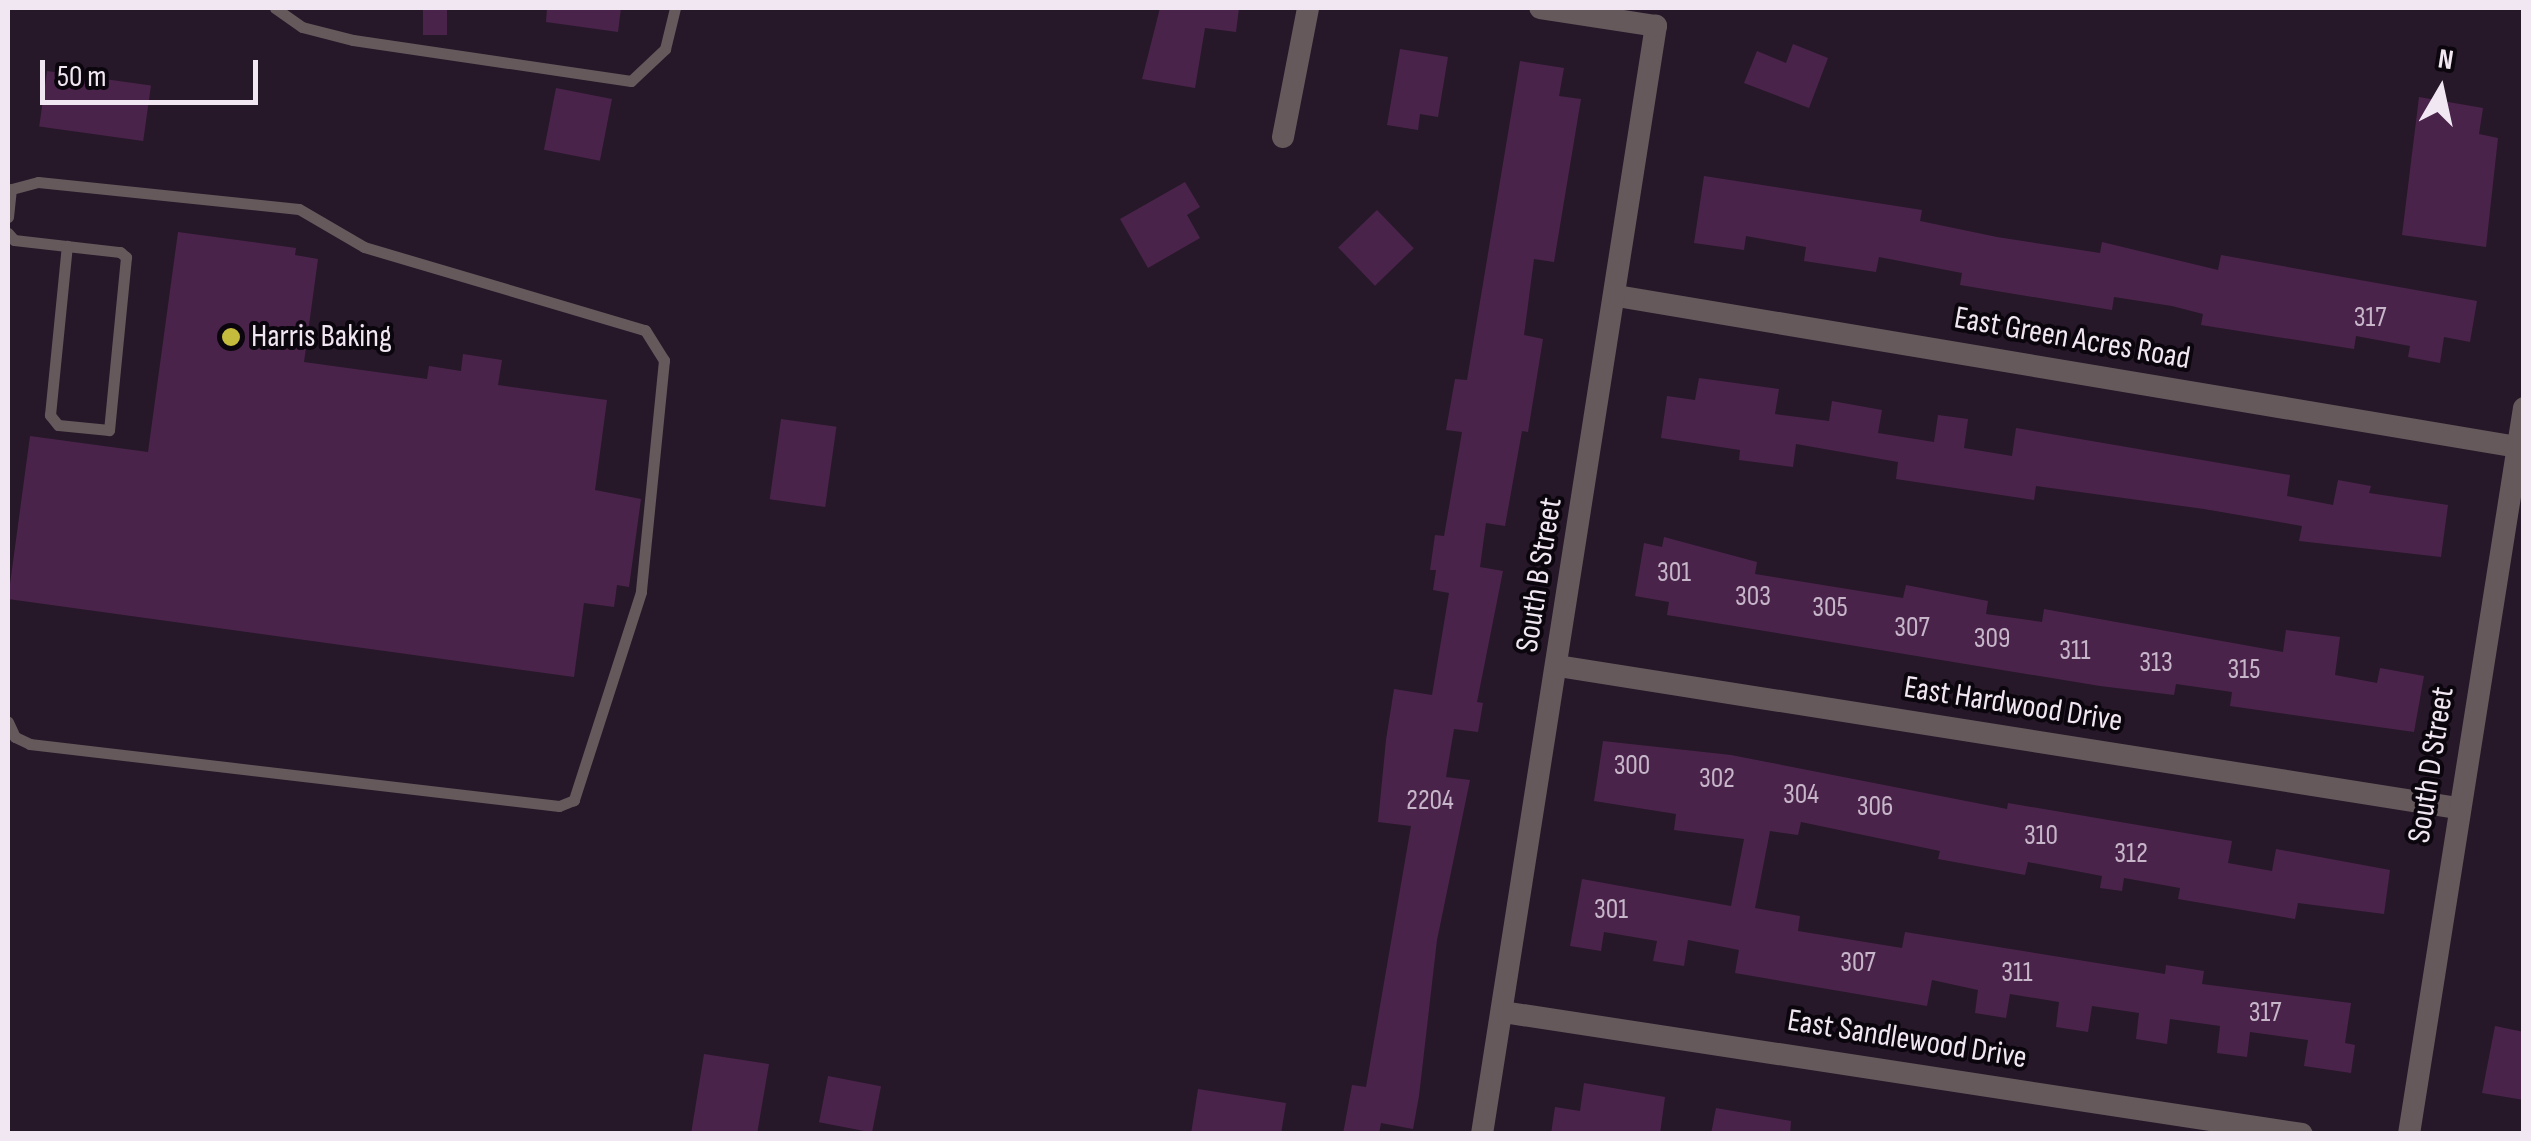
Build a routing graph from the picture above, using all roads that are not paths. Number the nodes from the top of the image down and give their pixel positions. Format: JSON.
{"nodes":[{"id":1,"x":275,"y":8,"type":"edge"},
{"id":2,"x":675,"y":8,"type":"edge"},
{"id":3,"x":1308,"y":8,"type":"edge"},
{"id":4,"x":1540,"y":8,"type":"edge"},
{"id":5,"x":1283,"y":138,"type":"dead end"},
{"id":6,"x":9,"y":190,"type":"edge"},
{"id":7,"x":8,"y":217,"type":"edge"},
{"id":8,"x":8,"y":233,"type":"edge"},
{"id":9,"x":67,"y":246,"type":"junction"},
{"id":10,"x":1617,"y":296,"type":"junction"},
{"id":11,"x":2524,"y":408,"type":"edge"},
{"id":12,"x":2517,"y":447,"type":"junction"},
{"id":13,"x":1558,"y":666,"type":"junction"},
{"id":14,"x":8,"y":722,"type":"edge"},
{"id":15,"x":2458,"y":808,"type":"junction"},
{"id":16,"x":1503,"y":1012,"type":"junction"},
{"id":17,"x":1482,"y":1134,"type":"edge"},
{"id":18,"x":2302,"y":1134,"type":"edge"},
{"id":19,"x":2409,"y":1134,"type":"edge"}],
"edges":[{"from":1,"to":2,"type":"lane"},
{"from":3,"to":5,"type":"street"},
{"from":4,"to":10,"type":"street","name":"South B Street"},
{"from":6,"to":7,"type":"lane"},
{"from":6,"to":14,"type":"lane"},
{"from":8,"to":9,"type":"lane"},
{"from":9,"to":9,"type":"lane"},
{"from":10,"to":12,"type":"street","name":"East Green Acres Road"},
{"from":10,"to":13,"type":"street","name":"South B Street"},
{"from":11,"to":12,"type":"street","name":"South D Street"},
{"from":12,"to":15,"type":"street","name":"South D Street"},
{"from":13,"to":15,"type":"street","name":"East Hardwood Drive"},
{"from":13,"to":16,"type":"street","name":"South B Street"},
{"from":15,"to":19,"type":"street","name":"South D Street"},
{"from":16,"to":17,"type":"street","name":"South B Street"},
{"from":16,"to":18,"type":"street","name":"East Sandlewood Drive"}]}
